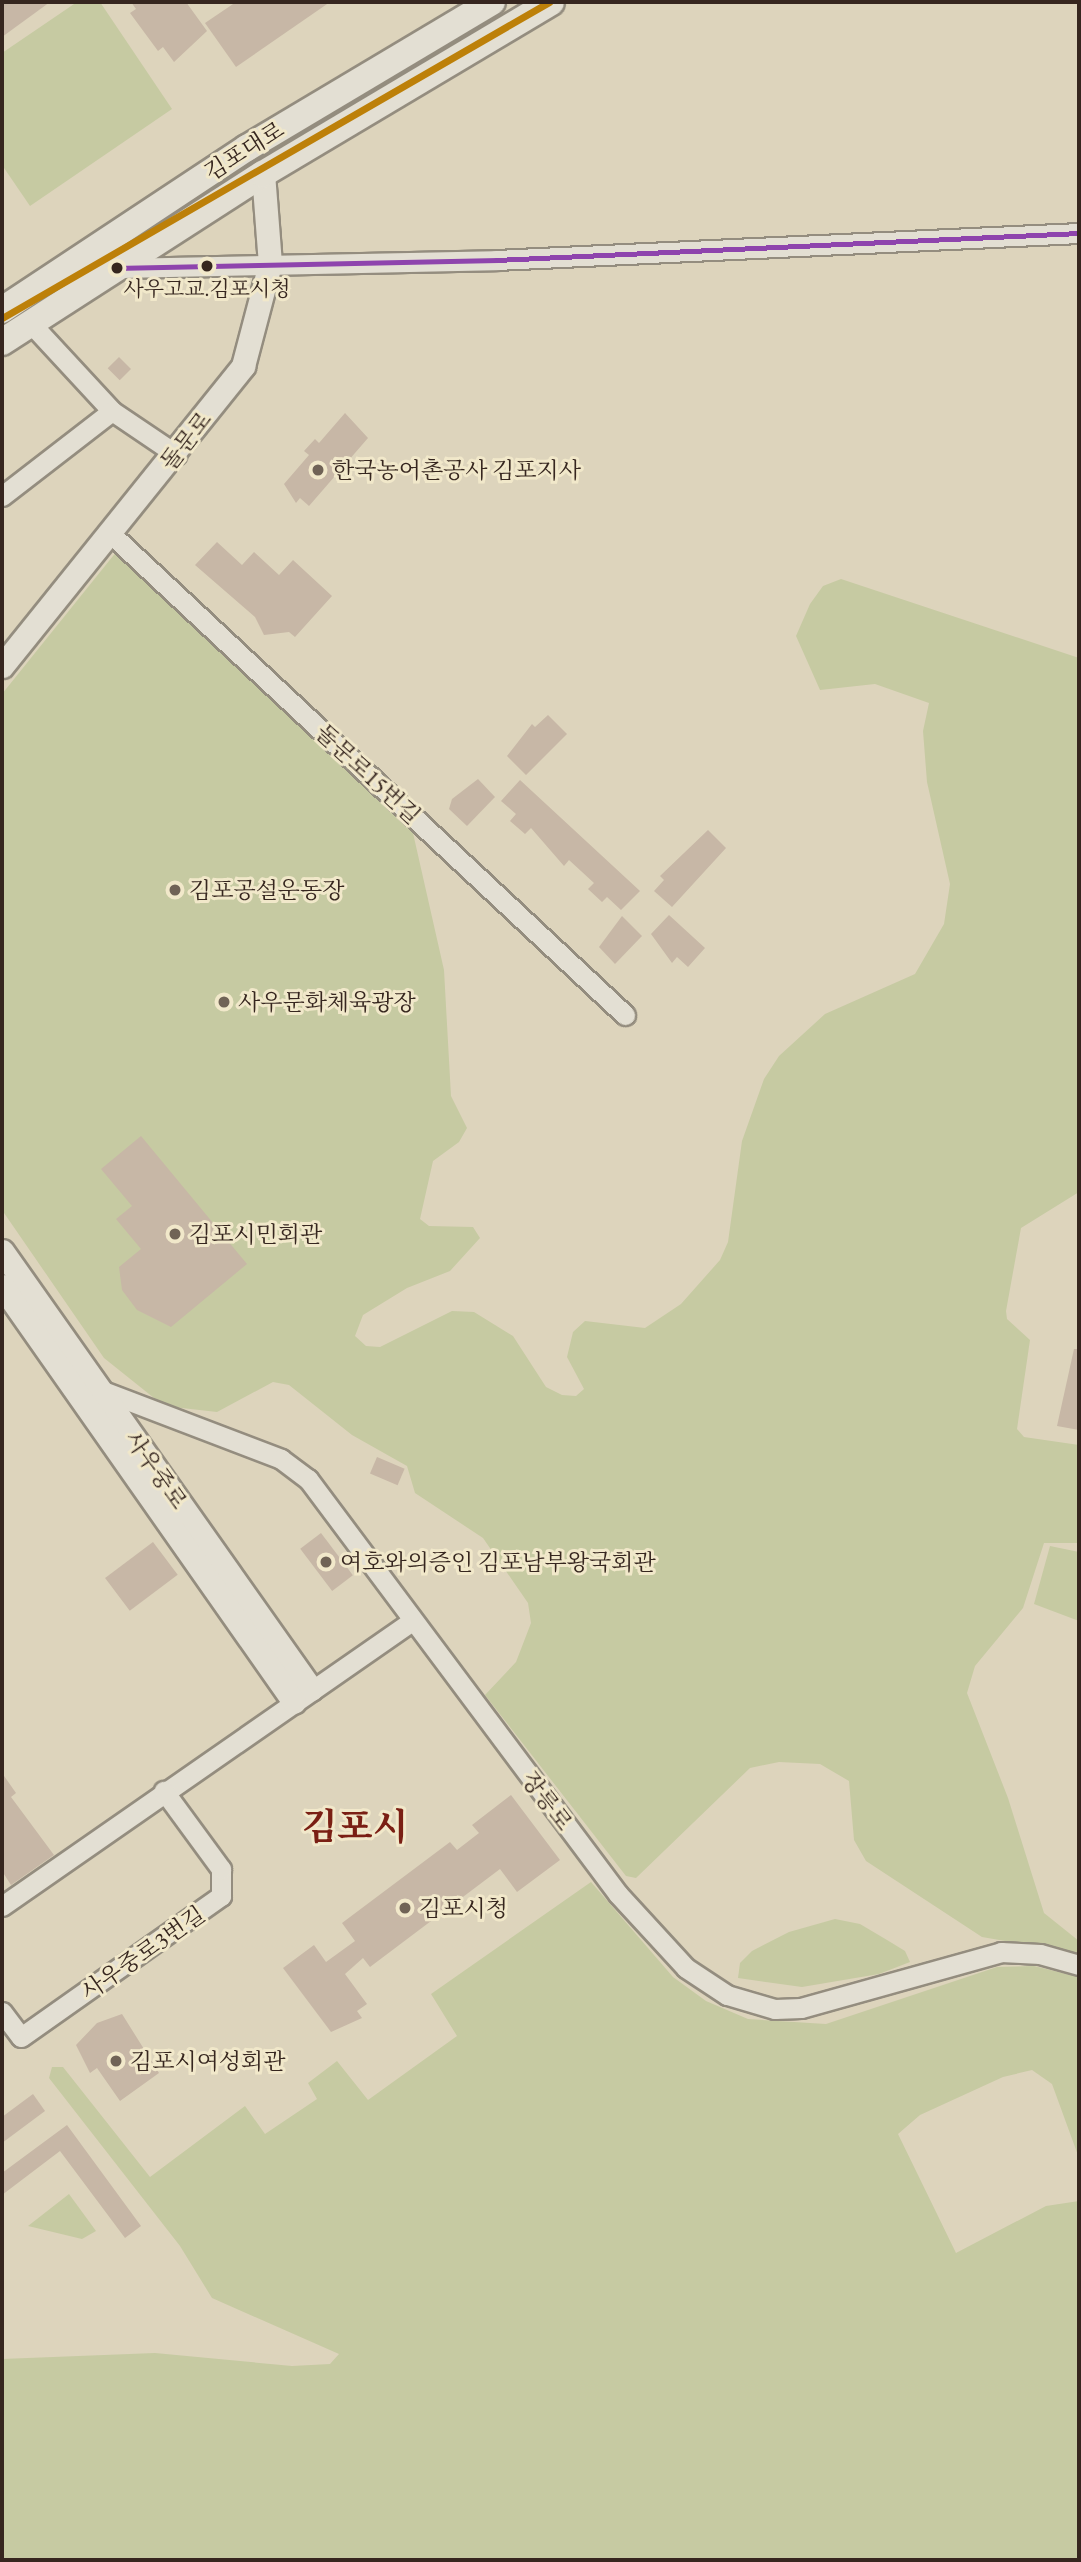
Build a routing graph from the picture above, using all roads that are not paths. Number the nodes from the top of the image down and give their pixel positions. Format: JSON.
{"nodes":[{"id":1,"x":492,"y":2,"type":"edge"},
{"id":2,"x":551,"y":2,"type":"edge"},
{"id":3,"x":247,"y":148,"type":"junction"},
{"id":4,"x":263,"y":174,"type":"junction"},
{"id":5,"x":1079,"y":233,"type":"edge"},
{"id":6,"x":270,"y":264,"type":"junction"},
{"id":7,"x":110,"y":272,"type":"junction"},
{"id":8,"x":2,"y":289,"type":"edge"},
{"id":9,"x":2,"y":310,"type":"edge"},
{"id":10,"x":37,"y":330,"type":"junction"},
{"id":11,"x":2,"y":342,"type":"edge"},
{"id":12,"x":2,"y":356,"type":"edge"},
{"id":13,"x":113,"y":411,"type":"junction"},
{"id":14,"x":177,"y":455,"type":"junction"},
{"id":15,"x":2,"y":496,"type":"edge"},
{"id":16,"x":111,"y":534,"type":"junction"},
{"id":17,"x":5,"y":654,"type":"edge"},
{"id":18,"x":625,"y":1015,"type":"dead end"},
{"id":19,"x":2,"y":1251,"type":"edge"},
{"id":20,"x":8,"y":1287,"type":"edge"},
{"id":21,"x":98,"y":1388,"type":"junction"},
{"id":22,"x":411,"y":1622,"type":"junction"},
{"id":23,"x":302,"y":1695,"type":"junction"},
{"id":24,"x":164,"y":1791,"type":"junction"},
{"id":25,"x":2,"y":1906,"type":"edge"},
{"id":26,"x":1079,"y":1965,"type":"edge"},
{"id":27,"x":2,"y":2012,"type":"edge"}],
"edges":[{"from":1,"to":3,"type":"main road","name":"김포대로"},
{"from":2,"to":4,"type":"main road","name":"김포대로"},
{"from":3,"to":8,"type":"main road"},
{"from":3,"to":9,"type":"main road","name":"김포대로"},
{"from":4,"to":6,"type":"street","name":"돌문로"},
{"from":4,"to":7,"type":"main road","name":"김포대로"},
{"from":5,"to":6,"type":"street"},
{"from":6,"to":7,"type":"street"},
{"from":6,"to":14,"type":"street","name":"돌문로"},
{"from":7,"to":10,"type":"main road"},
{"from":7,"to":11,"type":"main road","name":"김포대로"},
{"from":10,"to":12,"type":"main road"},
{"from":10,"to":13,"type":"street"},
{"from":13,"to":14,"type":"street"},
{"from":13,"to":15,"type":"street"},
{"from":14,"to":16,"type":"street","name":"돌문로"},
{"from":16,"to":17,"type":"street","name":"돌문로"},
{"from":16,"to":18,"type":"street","name":"돌문로15번길"},
{"from":19,"to":20,"type":"street","name":"사우중로"},
{"from":20,"to":21,"type":"street","name":"사우중로"},
{"from":20,"to":23,"type":"street","name":"사우중로"},
{"from":21,"to":22,"type":"street","name":"장릉로"},
{"from":21,"to":23,"type":"street","name":"사우중로"},
{"from":22,"to":23,"type":"street"},
{"from":22,"to":26,"type":"street","name":"장릉로"},
{"from":23,"to":24,"type":"street"},
{"from":24,"to":25,"type":"street"},
{"from":24,"to":27,"type":"street","name":"사우중로3번길"}]}
